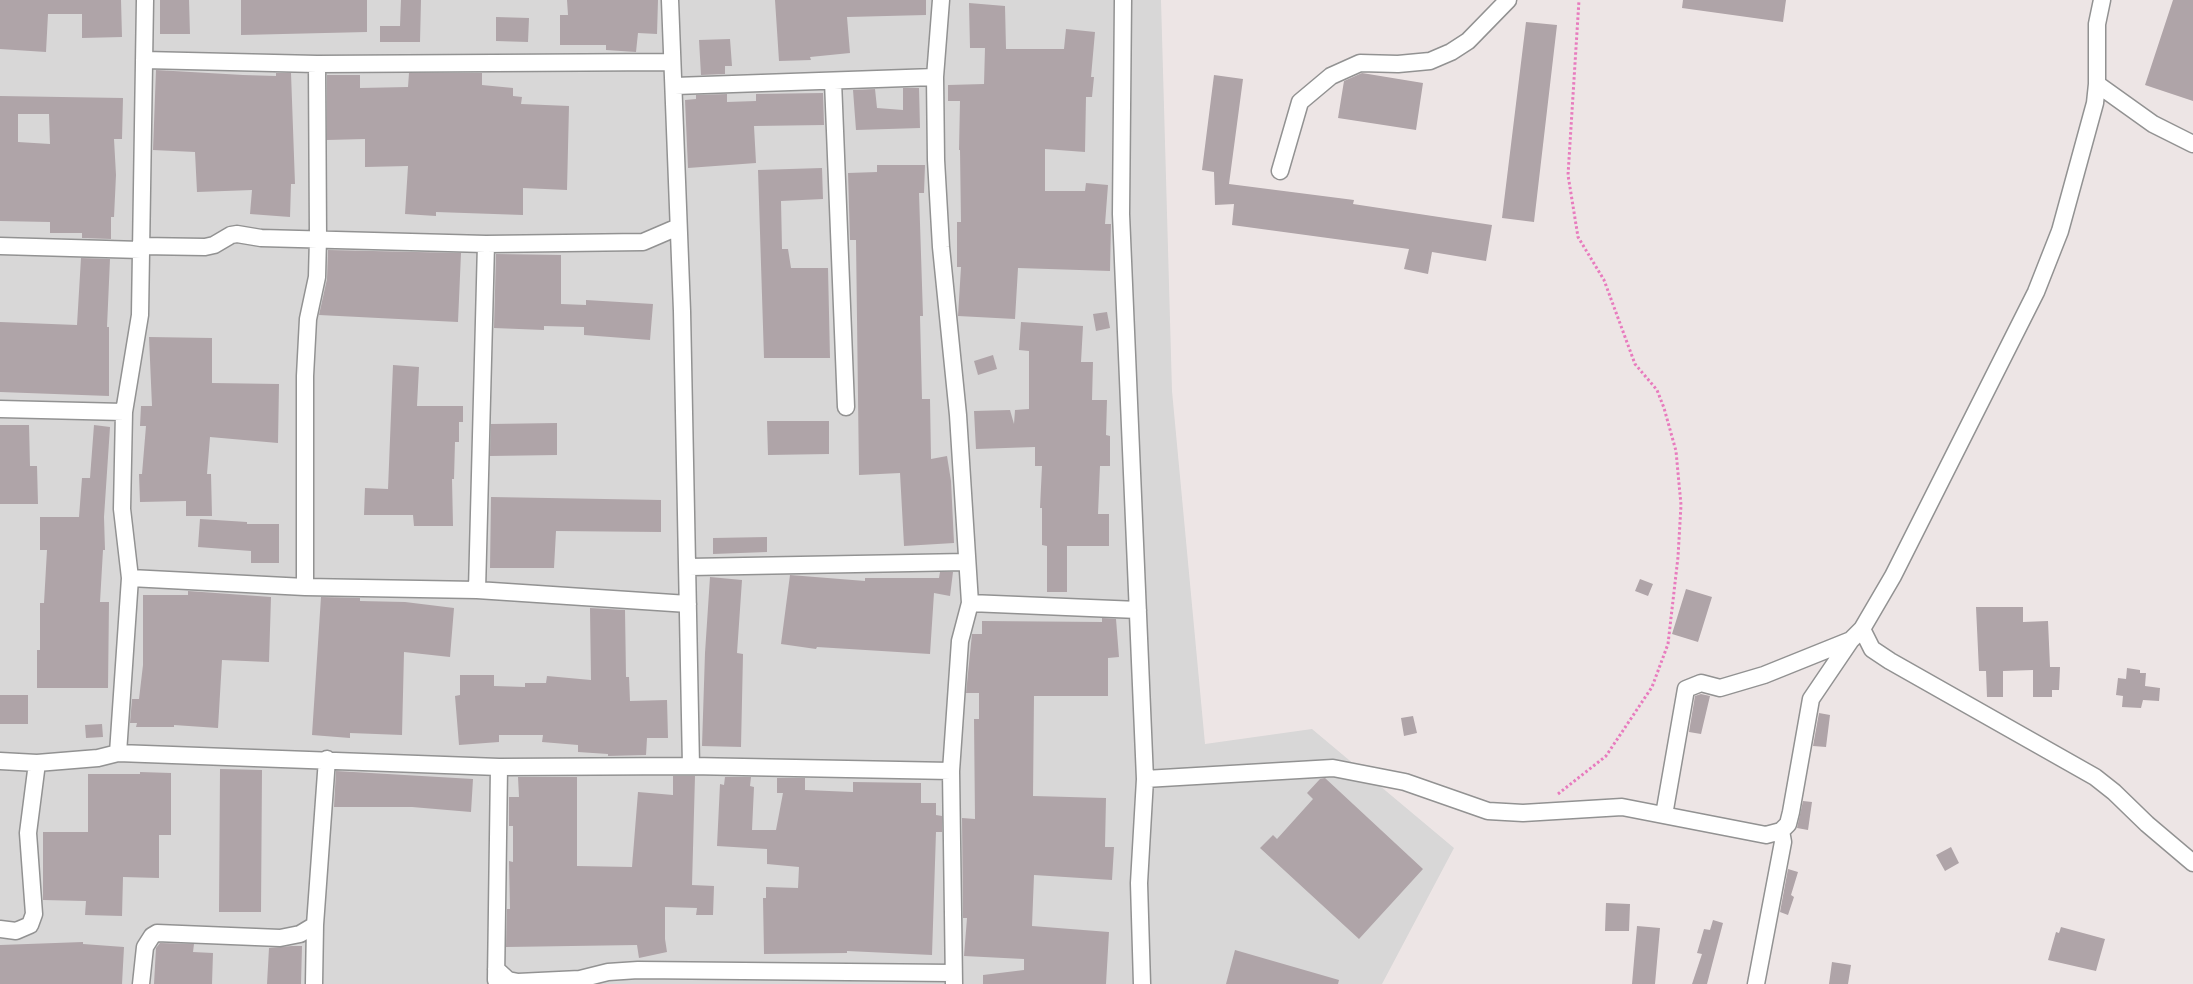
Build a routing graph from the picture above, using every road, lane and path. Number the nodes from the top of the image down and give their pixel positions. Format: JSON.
{"nodes":[{"id":1,"x":145,"y":0,"type":"edge"},
{"id":2,"x":670,"y":0,"type":"edge"},
{"id":3,"x":941,"y":0,"type":"edge"},
{"id":4,"x":1123,"y":0,"type":"edge"},
{"id":5,"x":1508,"y":0,"type":"edge"},
{"id":6,"x":1579,"y":0,"type":"edge"},
{"id":7,"x":2102,"y":0,"type":"edge"},
{"id":8,"x":144,"y":60,"type":"junction"},
{"id":9,"x":672,"y":62,"type":"junction"},
{"id":10,"x":317,"y":64,"type":"junction"},
{"id":11,"x":936,"y":76,"type":"junction"},
{"id":12,"x":833,"y":81,"type":"junction"},
{"id":13,"x":2097,"y":84,"type":"junction"},
{"id":14,"x":675,"y":86,"type":"junction"},
{"id":15,"x":2193,"y":144,"type":"edge"},
{"id":16,"x":1280,"y":172,"type":"dead end"},
{"id":17,"x":678,"y":227,"type":"junction"},
{"id":18,"x":318,"y":238,"type":"junction"},
{"id":19,"x":486,"y":244,"type":"junction"},
{"id":20,"x":0,"y":246,"type":"edge"},
{"id":21,"x":141,"y":248,"type":"junction"},
{"id":22,"x":846,"y":407,"type":"dead end"},
{"id":23,"x":0,"y":409,"type":"edge"},
{"id":24,"x":124,"y":412,"type":"junction"},
{"id":25,"x":967,"y":562,"type":"junction"},
{"id":26,"x":688,"y":567,"type":"junction"},
{"id":27,"x":130,"y":578,"type":"junction"},
{"id":28,"x":305,"y":587,"type":"junction"},
{"id":29,"x":477,"y":590,"type":"junction"},
{"id":30,"x":970,"y":603,"type":"junction"},
{"id":31,"x":688,"y":604,"type":"junction"},
{"id":32,"x":1138,"y":610,"type":"junction"},
{"id":33,"x":1856,"y":634,"type":"junction"},
{"id":34,"x":118,"y":753,"type":"junction"},
{"id":35,"x":327,"y":759,"type":"junction"},
{"id":36,"x":0,"y":761,"type":"edge"},
{"id":37,"x":37,"y":763,"type":"junction"},
{"id":38,"x":691,"y":766,"type":"junction"},
{"id":39,"x":499,"y":767,"type":"junction"},
{"id":40,"x":951,"y":771,"type":"junction"},
{"id":41,"x":1145,"y":779,"type":"junction"},
{"id":42,"x":1556,"y":795,"type":"dead end"},
{"id":43,"x":1664,"y":815,"type":"junction"},
{"id":44,"x":1781,"y":831,"type":"junction"},
{"id":45,"x":2193,"y":863,"type":"edge"},
{"id":46,"x":314,"y":925,"type":"junction"},
{"id":47,"x":0,"y":930,"type":"edge"},
{"id":48,"x":496,"y":976,"type":"edge"},
{"id":49,"x":953,"y":978,"type":"edge"},
{"id":50,"x":140,"y":984,"type":"edge"},
{"id":51,"x":314,"y":984,"type":"edge"},
{"id":52,"x":1142,"y":984,"type":"edge"},
{"id":53,"x":1756,"y":984,"type":"edge"}],
"edges":[{"from":1,"to":8,"type":"street"},
{"from":2,"to":9,"type":"street"},
{"from":3,"to":11,"type":"street"},
{"from":4,"to":32,"type":"street"},
{"from":5,"to":16,"type":"street"},
{"from":6,"to":42,"type":"path"},
{"from":7,"to":13,"type":"street"},
{"from":8,"to":10,"type":"street"},
{"from":8,"to":21,"type":"street"},
{"from":9,"to":10,"type":"street"},
{"from":9,"to":14,"type":"street"},
{"from":10,"to":18,"type":"street"},
{"from":11,"to":12,"type":"street"},
{"from":11,"to":25,"type":"street"},
{"from":12,"to":14,"type":"street"},
{"from":12,"to":22,"type":"street"},
{"from":13,"to":15,"type":"street"},
{"from":13,"to":33,"type":"street"},
{"from":14,"to":17,"type":"street"},
{"from":17,"to":19,"type":"street"},
{"from":17,"to":26,"type":"street"},
{"from":18,"to":19,"type":"street"},
{"from":18,"to":21,"type":"street"},
{"from":18,"to":28,"type":"street"},
{"from":19,"to":29,"type":"street"},
{"from":20,"to":21,"type":"street"},
{"from":21,"to":24,"type":"street"},
{"from":23,"to":24,"type":"street"},
{"from":24,"to":27,"type":"street"},
{"from":25,"to":26,"type":"street"},
{"from":25,"to":30,"type":"street"},
{"from":26,"to":31,"type":"street"},
{"from":27,"to":28,"type":"street"},
{"from":27,"to":34,"type":"street"},
{"from":28,"to":29,"type":"street"},
{"from":29,"to":31,"type":"street"},
{"from":30,"to":32,"type":"street"},
{"from":30,"to":40,"type":"street"},
{"from":31,"to":38,"type":"street"},
{"from":32,"to":41,"type":"street"},
{"from":33,"to":43,"type":"street"},
{"from":33,"to":44,"type":"street"},
{"from":33,"to":45,"type":"street"},
{"from":34,"to":35,"type":"street"},
{"from":34,"to":37,"type":"street"},
{"from":35,"to":39,"type":"street"},
{"from":35,"to":46,"type":"street"},
{"from":36,"to":37,"type":"street"},
{"from":37,"to":47,"type":"street"},
{"from":38,"to":39,"type":"street"},
{"from":38,"to":40,"type":"street"},
{"from":39,"to":48,"type":"street"},
{"from":40,"to":49,"type":"street"},
{"from":41,"to":43,"type":"street"},
{"from":41,"to":52,"type":"street"},
{"from":43,"to":44,"type":"street"},
{"from":44,"to":53,"type":"street"},
{"from":46,"to":50,"type":"street"},
{"from":46,"to":51,"type":"street"},
{"from":48,"to":49,"type":"street"}]}
